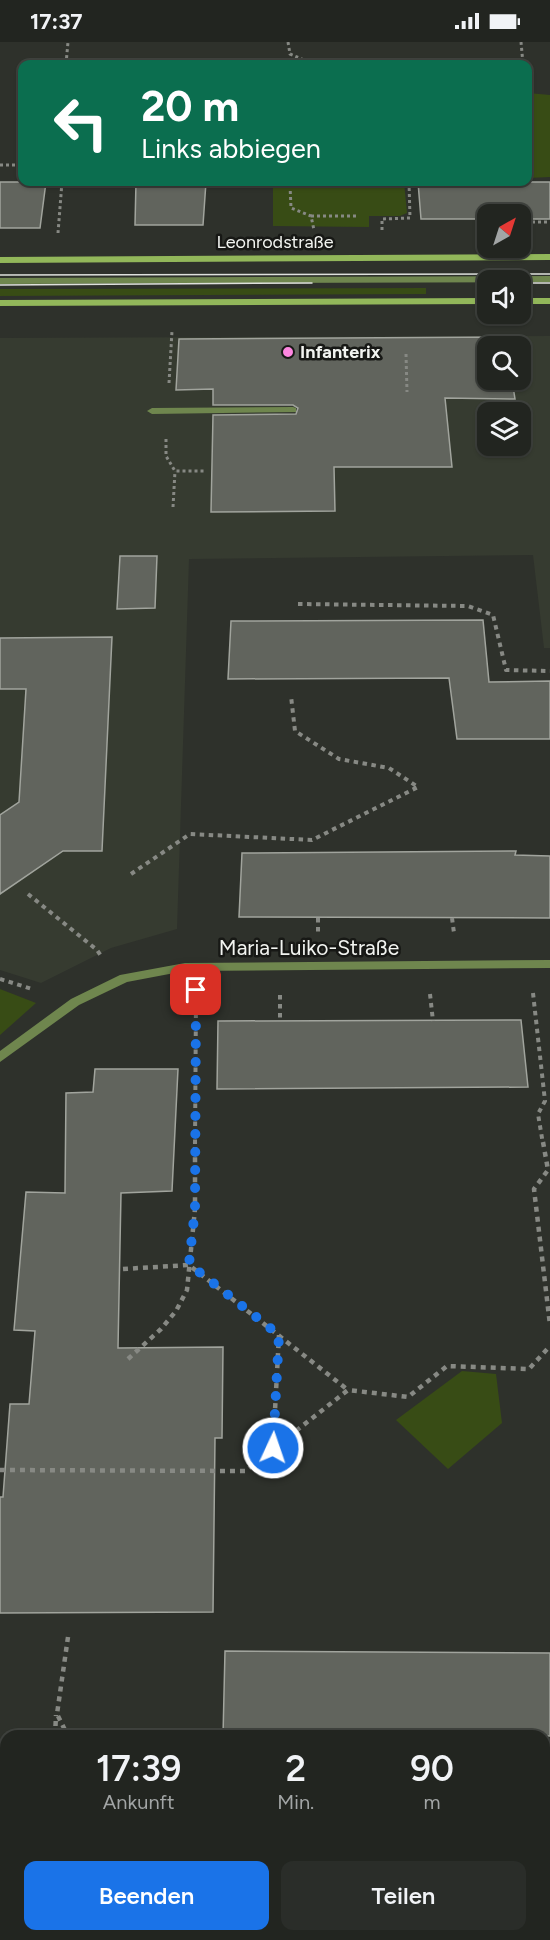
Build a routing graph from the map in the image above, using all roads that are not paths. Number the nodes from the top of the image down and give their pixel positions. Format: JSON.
{"nodes":[{"id":1,"x":550,"y":257,"type":"edge"},
{"id":2,"x":0,"y":260,"type":"edge"},
{"id":3,"x":550,"y":279,"type":"edge"},
{"id":4,"x":0,"y":280,"type":"edge"},
{"id":5,"x":477,"y":301,"type":"edge"},
{"id":6,"x":531,"y":301,"type":"edge"},
{"id":7,"x":550,"y":301,"type":"edge"},
{"id":8,"x":0,"y":303,"type":"edge"},
{"id":9,"x":293,"y":410,"type":"dead end"},
{"id":10,"x":152,"y":411,"type":"dead end"},
{"id":11,"x":550,"y":964,"type":"edge"},
{"id":12,"x":0,"y":1057,"type":"edge"}],
"edges":[{"from":1,"to":2,"type":"main road","name":"Leonrodstraße"},
{"from":3,"to":4,"type":"street"},
{"from":5,"to":8,"type":"main road"},
{"from":6,"to":7,"type":"main road"},
{"from":9,"to":10,"type":"street"},
{"from":11,"to":12,"type":"street","name":"Maria-Luiko-Straße"}]}
